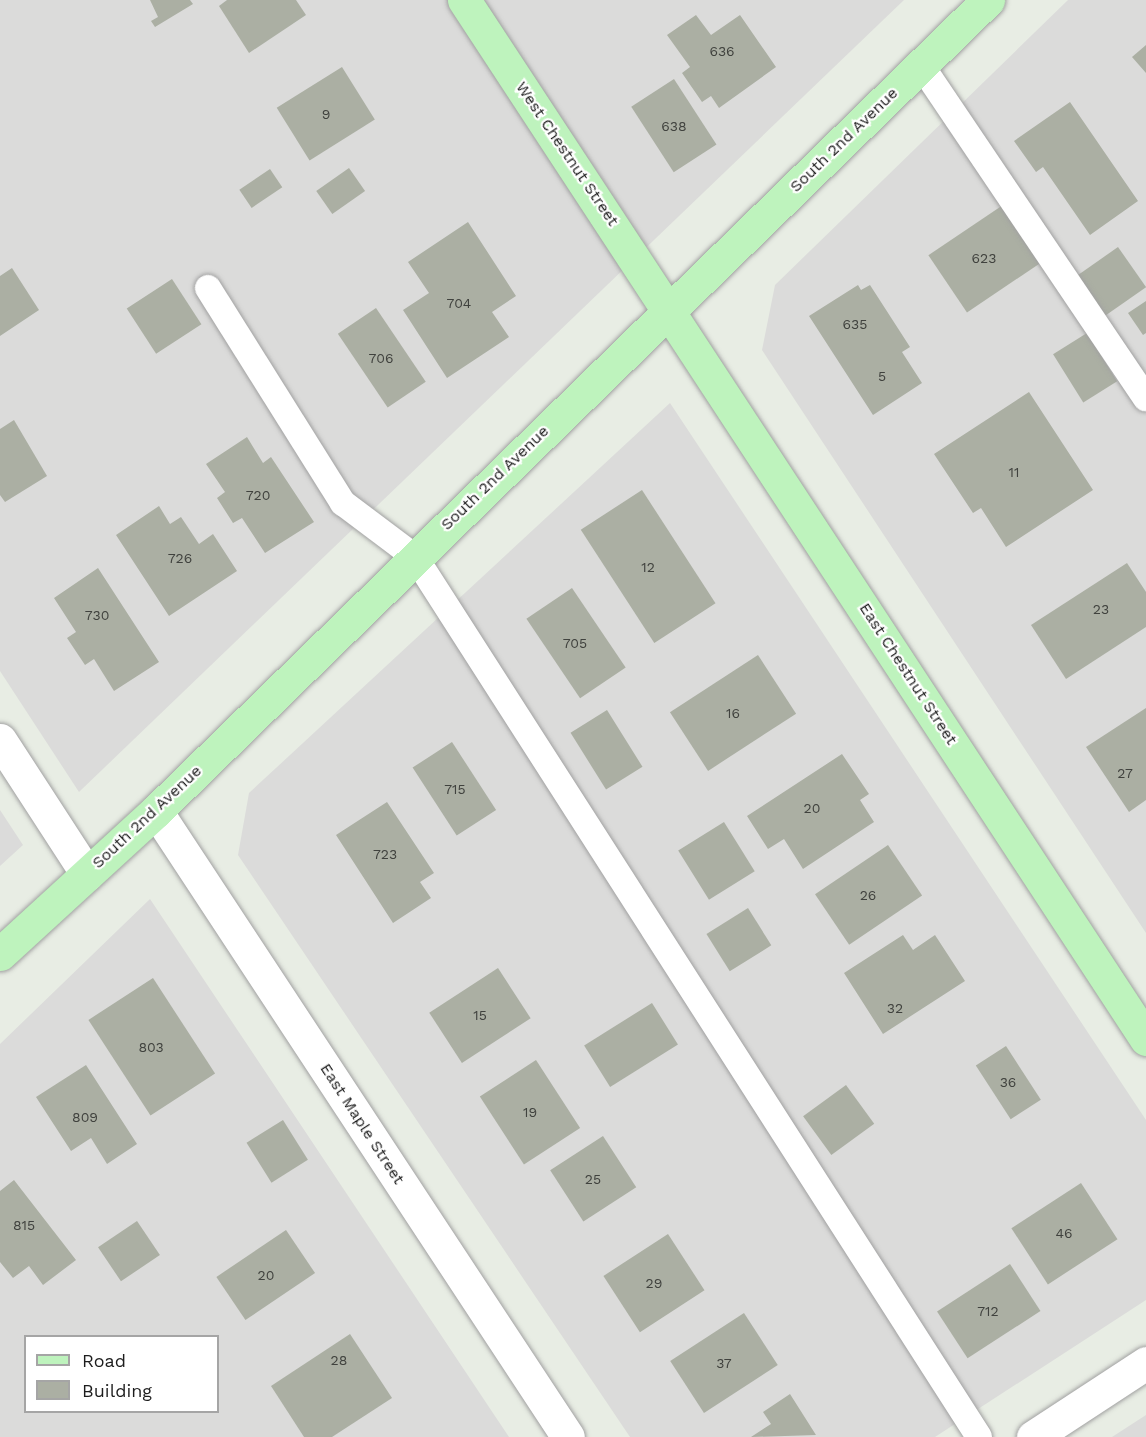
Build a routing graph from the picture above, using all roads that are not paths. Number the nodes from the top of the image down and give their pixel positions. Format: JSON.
{"nodes":[{"id":1,"x":464,"y":0,"type":"edge"},
{"id":2,"x":988,"y":0,"type":"edge"},
{"id":3,"x":921,"y":65,"type":"junction"},
{"id":4,"x":208,"y":288,"type":"dead end"},
{"id":5,"x":670,"y":309,"type":"junction"},
{"id":6,"x":1146,"y":398,"type":"edge"},
{"id":7,"x":415,"y":557,"type":"junction"},
{"id":8,"x":0,"y":740,"type":"edge"},
{"id":9,"x":156,"y":812,"type":"junction"},
{"id":10,"x":87,"y":874,"type":"junction"},
{"id":11,"x":0,"y":954,"type":"edge"},
{"id":12,"x":1146,"y":1040,"type":"edge"},
{"id":13,"x":1146,"y":1363,"type":"edge"},
{"id":14,"x":568,"y":1437,"type":"edge"},
{"id":15,"x":979,"y":1437,"type":"edge"},
{"id":16,"x":1033,"y":1437,"type":"edge"}],
"edges":[{"from":1,"to":5,"type":"main road","name":"West Chestnut Street"},
{"from":2,"to":3,"type":"main road","name":"South 2nd Avenue"},
{"from":3,"to":5,"type":"main road","name":"South 2nd Avenue"},
{"from":3,"to":6,"type":"lane"},
{"from":4,"to":7,"type":"lane"},
{"from":5,"to":7,"type":"main road","name":"South 2nd Avenue"},
{"from":5,"to":12,"type":"main road","name":"East Chestnut Street"},
{"from":7,"to":9,"type":"main road","name":"South 2nd Avenue"},
{"from":7,"to":15,"type":"lane"},
{"from":8,"to":10,"type":"street"},
{"from":9,"to":10,"type":"main road","name":"South 2nd Avenue"},
{"from":9,"to":14,"type":"street","name":"East Maple Street"},
{"from":10,"to":11,"type":"main road","name":"South 2nd Avenue"},
{"from":13,"to":16,"type":"street"}]}
